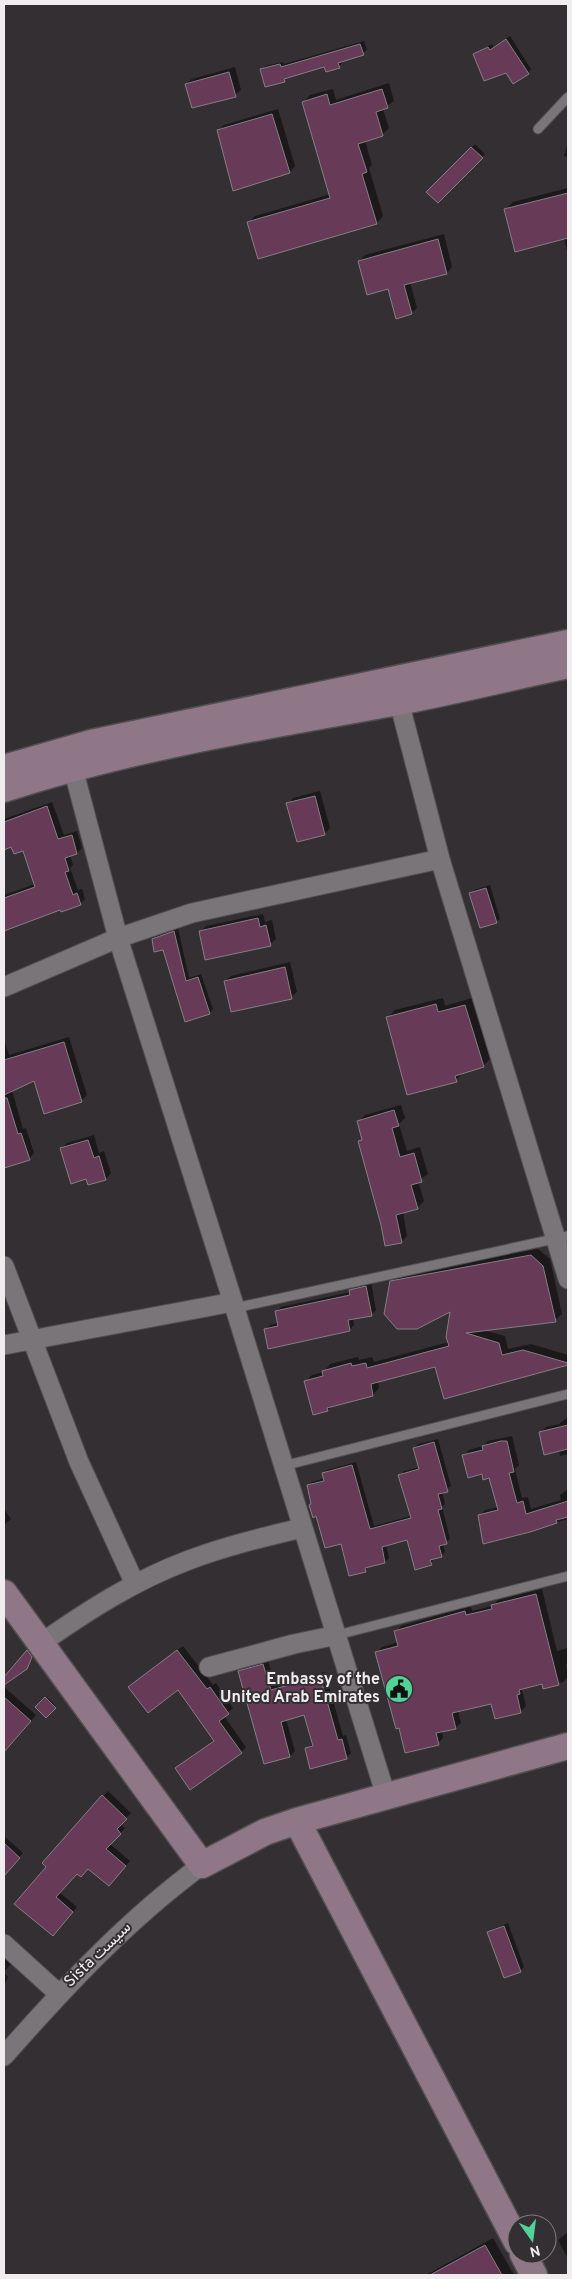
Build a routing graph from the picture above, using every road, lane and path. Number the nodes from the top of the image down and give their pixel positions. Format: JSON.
{"nodes":[{"id":1,"x":568,"y":97,"type":"edge"},
{"id":2,"x":538,"y":129,"type":"dead end"},
{"id":3,"x":568,"y":643,"type":"edge"},
{"id":4,"x":568,"y":665,"type":"edge"},
{"id":5,"x":396,"y":690,"type":"junction"},
{"id":6,"x":70,"y":759,"type":"junction"},
{"id":7,"x":4,"y":768,"type":"edge"},
{"id":8,"x":4,"y":789,"type":"edge"},
{"id":9,"x":440,"y":859,"type":"junction"},
{"id":10,"x":118,"y":938,"type":"junction"},
{"id":11,"x":4,"y":987,"type":"edge"},
{"id":12,"x":562,"y":1238,"type":"edge"},
{"id":13,"x":4,"y":1266,"type":"edge"},
{"id":14,"x":568,"y":1279,"type":"edge"},
{"id":15,"x":234,"y":1305,"type":"junction"},
{"id":16,"x":32,"y":1339,"type":"junction"},
{"id":17,"x":4,"y":1345,"type":"edge"},
{"id":18,"x":568,"y":1394,"type":"edge"},
{"id":19,"x":284,"y":1466,"type":"junction"},
{"id":20,"x":302,"y":1528,"type":"junction"},
{"id":21,"x":568,"y":1576,"type":"edge"},
{"id":22,"x":135,"y":1584,"type":"junction"},
{"id":23,"x":4,"y":1593,"type":"edge"},
{"id":24,"x":337,"y":1636,"type":"junction"},
{"id":25,"x":40,"y":1644,"type":"junction"},
{"id":26,"x":209,"y":1667,"type":"dead end"},
{"id":27,"x":568,"y":1746,"type":"edge"},
{"id":28,"x":386,"y":1796,"type":"junction"},
{"id":29,"x":297,"y":1821,"type":"junction"},
{"id":30,"x":202,"y":1865,"type":"junction"},
{"id":31,"x":4,"y":1944,"type":"edge"},
{"id":32,"x":59,"y":1994,"type":"junction"},
{"id":33,"x":4,"y":2056,"type":"edge"},
{"id":34,"x":507,"y":2223,"type":"edge"}],
"edges":[{"from":1,"to":2,"type":"lane"},
{"from":3,"to":5,"type":"main road"},
{"from":4,"to":5,"type":"main road"},
{"from":5,"to":6,"type":"main road"},
{"from":5,"to":9,"type":"street"},
{"from":6,"to":7,"type":"main road"},
{"from":6,"to":8,"type":"main road"},
{"from":6,"to":10,"type":"street"},
{"from":9,"to":10,"type":"street"},
{"from":9,"to":12,"type":"street"},
{"from":10,"to":11,"type":"street"},
{"from":10,"to":15,"type":"street"},
{"from":12,"to":14,"type":"street"},
{"from":12,"to":15,"type":"lane"},
{"from":13,"to":16,"type":"street"},
{"from":15,"to":16,"type":"street"},
{"from":15,"to":19,"type":"street"},
{"from":16,"to":17,"type":"street"},
{"from":16,"to":22,"type":"street"},
{"from":18,"to":19,"type":"lane"},
{"from":19,"to":20,"type":"street"},
{"from":20,"to":22,"type":"street"},
{"from":20,"to":24,"type":"street"},
{"from":21,"to":24,"type":"lane"},
{"from":22,"to":25,"type":"street"},
{"from":23,"to":25,"type":"main road"},
{"from":24,"to":26,"type":"street"},
{"from":24,"to":28,"type":"street"},
{"from":25,"to":30,"type":"main road"},
{"from":27,"to":28,"type":"main road"},
{"from":28,"to":29,"type":"main road"},
{"from":29,"to":30,"type":"main road"},
{"from":29,"to":34,"type":"main road"},
{"from":30,"to":32,"type":"street","name":"Sista سيست"},
{"from":31,"to":32,"type":"street"},
{"from":32,"to":33,"type":"street","name":"Sista سيست"}]}
